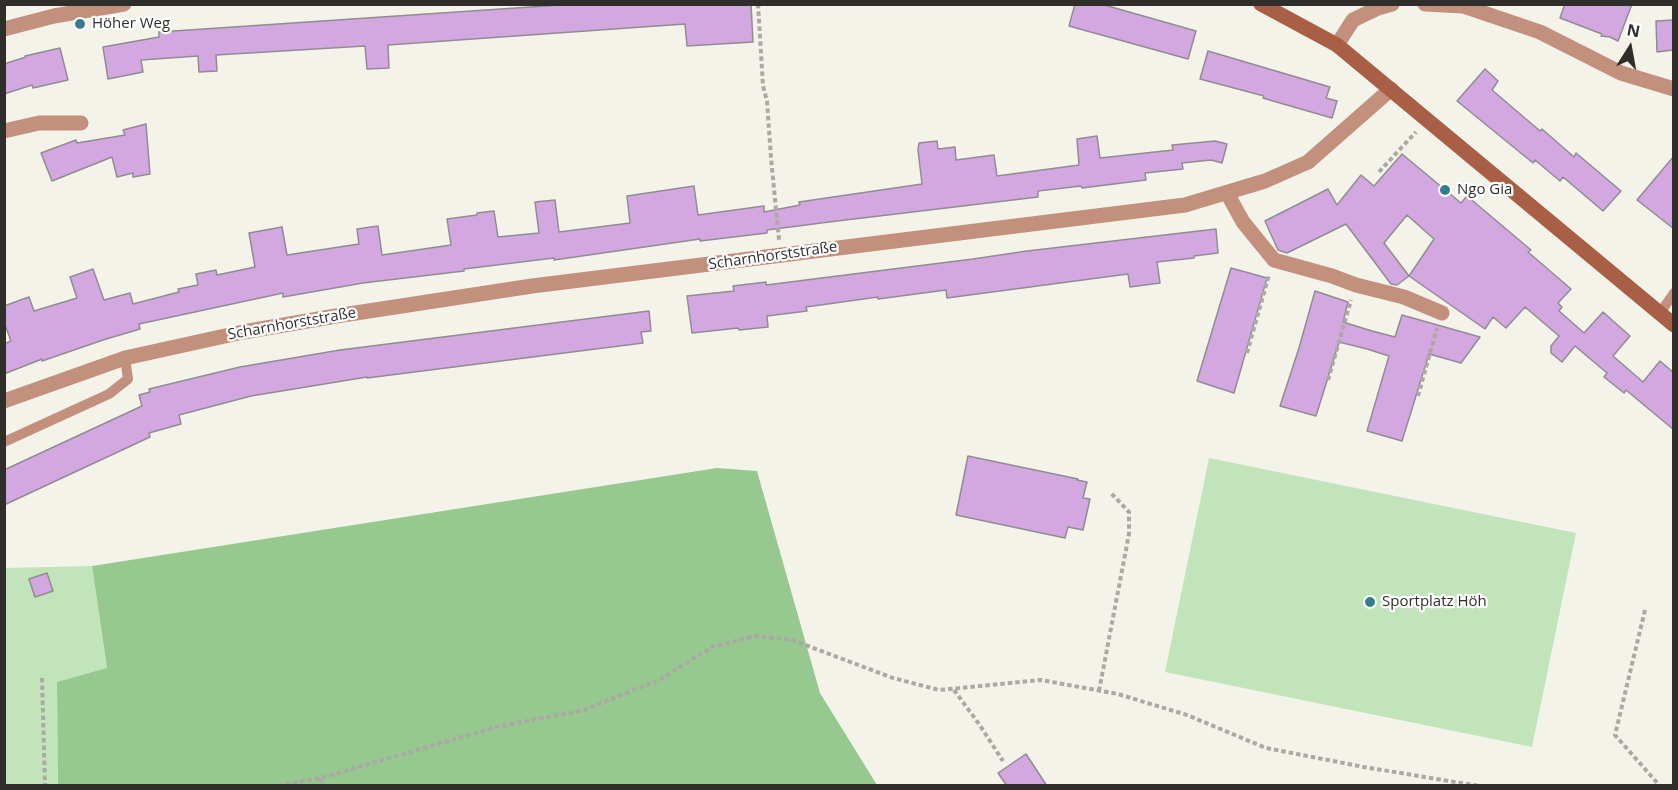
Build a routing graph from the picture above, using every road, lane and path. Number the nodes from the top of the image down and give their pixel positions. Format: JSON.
{"nodes":[{"id":1,"x":124,"y":4,"type":"edge"},
{"id":2,"x":758,"y":4,"type":"edge"},
{"id":3,"x":1261,"y":4,"type":"edge"},
{"id":4,"x":1392,"y":4,"type":"edge"},
{"id":5,"x":1425,"y":4,"type":"edge"},
{"id":6,"x":4,"y":29,"type":"edge"},
{"id":7,"x":1337,"y":45,"type":"junction"},
{"id":8,"x":1391,"y":89,"type":"junction"},
{"id":9,"x":1674,"y":89,"type":"edge"},
{"id":10,"x":1426,"y":120,"type":"junction"},
{"id":11,"x":81,"y":123,"type":"dead end"},
{"id":12,"x":4,"y":131,"type":"edge"},
{"id":13,"x":1379,"y":172,"type":"dead end"},
{"id":14,"x":1227,"y":193,"type":"junction"},
{"id":15,"x":781,"y":256,"type":"junction"},
{"id":16,"x":1274,"y":260,"type":"junction"},
{"id":17,"x":1356,"y":285,"type":"junction"},
{"id":18,"x":1674,"y":293,"type":"edge"},
{"id":19,"x":1442,"y":313,"type":"joint"},
{"id":20,"x":1660,"y":314,"type":"junction"},
{"id":21,"x":1674,"y":325,"type":"edge"},
{"id":22,"x":1247,"y":353,"type":"dead end"},
{"id":23,"x":125,"y":358,"type":"junction"},
{"id":24,"x":1328,"y":380,"type":"dead end"},
{"id":25,"x":1418,"y":396,"type":"dead end"},
{"id":26,"x":4,"y":401,"type":"edge"},
{"id":27,"x":4,"y":442,"type":"edge"},
{"id":28,"x":1110,"y":492,"type":"dead end"},
{"id":29,"x":1645,"y":610,"type":"dead end"},
{"id":30,"x":42,"y":678,"type":"dead end"},
{"id":31,"x":953,"y":689,"type":"junction"},
{"id":32,"x":1099,"y":691,"type":"junction"},
{"id":33,"x":1003,"y":761,"type":"dead end"},
{"id":34,"x":321,"y":778,"type":"junction"},
{"id":35,"x":45,"y":786,"type":"edge"},
{"id":36,"x":278,"y":786,"type":"edge"},
{"id":37,"x":322,"y":786,"type":"edge"},
{"id":38,"x":1479,"y":786,"type":"edge"},
{"id":39,"x":1660,"y":786,"type":"edge"}],
"edges":[{"from":1,"to":6,"type":"street"},
{"from":2,"to":15,"type":"path"},
{"from":3,"to":7,"type":"main road"},
{"from":4,"to":7,"type":"street"},
{"from":5,"to":9,"type":"street"},
{"from":7,"to":8,"type":"main road"},
{"from":8,"to":10,"type":"main road"},
{"from":8,"to":14,"type":"street","name":"Scharnhorststraße"},
{"from":10,"to":13,"type":"path"},
{"from":10,"to":20,"type":"main road"},
{"from":11,"to":12,"type":"street"},
{"from":14,"to":15,"type":"street","name":"Scharnhorststraße"},
{"from":14,"to":16,"type":"street"},
{"from":15,"to":23,"type":"street","name":"Scharnhorststraße"},
{"from":16,"to":17,"type":"street"},
{"from":16,"to":22,"type":"path"},
{"from":17,"to":19,"type":"street"},
{"from":17,"to":24,"type":"path"},
{"from":18,"to":20,"type":"lane"},
{"from":19,"to":25,"type":"path"},
{"from":20,"to":21,"type":"main road"},
{"from":23,"to":26,"type":"street","name":"Scharnhorststraße"},
{"from":23,"to":27,"type":"lane"},
{"from":28,"to":32,"type":"path"},
{"from":29,"to":39,"type":"path"},
{"from":30,"to":35,"type":"path"},
{"from":31,"to":32,"type":"path"},
{"from":31,"to":33,"type":"path"},
{"from":31,"to":34,"type":"path"},
{"from":32,"to":38,"type":"path"},
{"from":34,"to":36,"type":"path"},
{"from":34,"to":37,"type":"path"}]}
